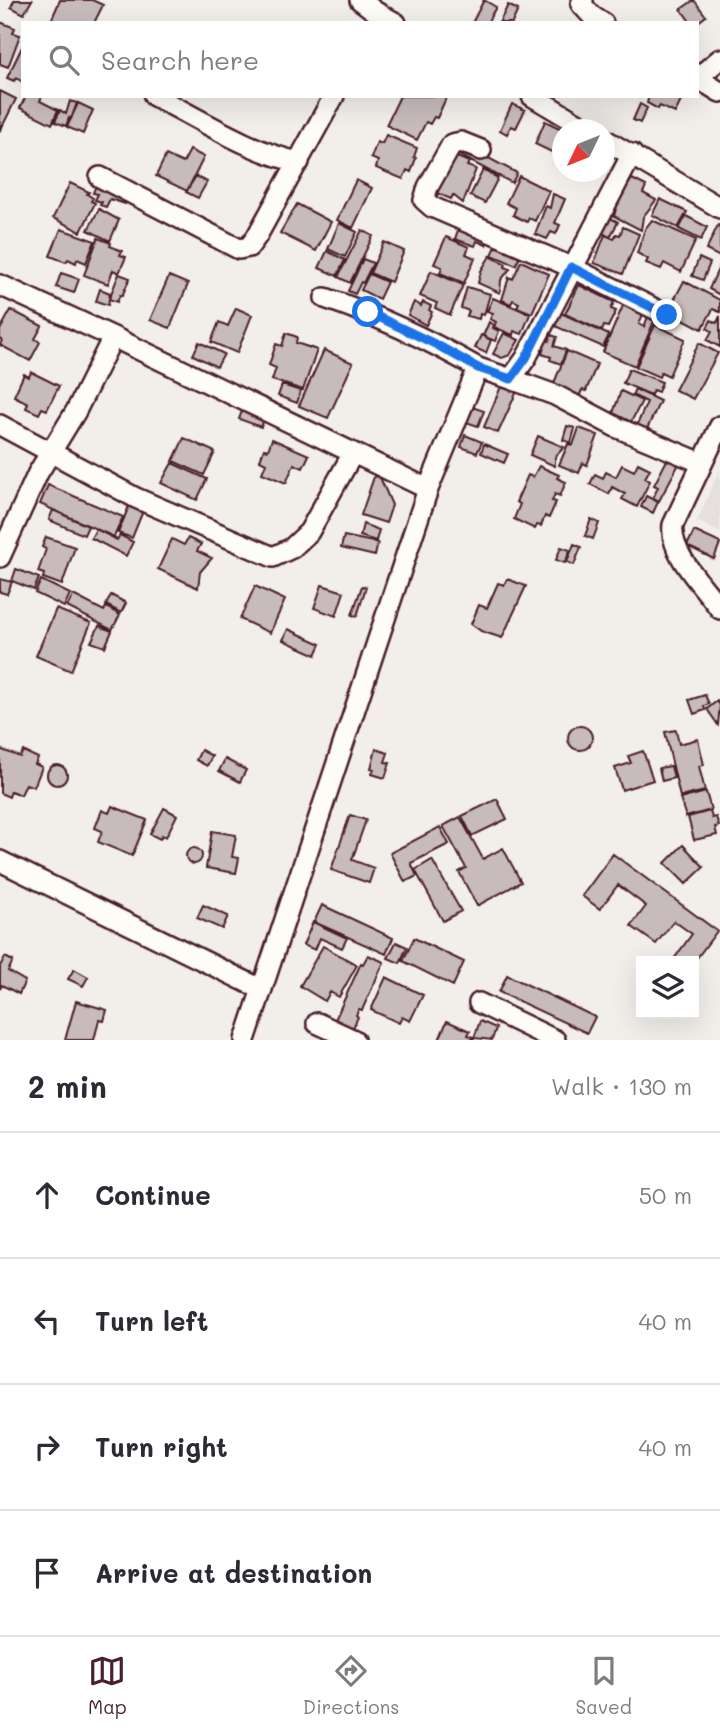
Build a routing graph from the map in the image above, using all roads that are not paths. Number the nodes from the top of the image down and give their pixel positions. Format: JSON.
{"nodes":[{"id":1,"x":360,"y":0,"type":"edge"},
{"id":2,"x":583,"y":0,"type":"edge"},
{"id":3,"x":373,"y":18,"type":"edge"},
{"id":4,"x":600,"y":21,"type":"edge"},
{"id":5,"x":720,"y":59,"type":"edge"},
{"id":6,"x":699,"y":76,"type":"edge"},
{"id":7,"x":699,"y":79,"type":"edge"},
{"id":8,"x":720,"y":92,"type":"edge"},
{"id":9,"x":158,"y":98,"type":"edge"},
{"id":10,"x":333,"y":98,"type":"edge"},
{"id":11,"x":535,"y":98,"type":"edge"},
{"id":12,"x":571,"y":119,"type":"edge"},
{"id":13,"x":615,"y":145,"type":"edge"},
{"id":14,"x":481,"y":150,"type":"dead end"},
{"id":15,"x":632,"y":154,"type":"junction"},
{"id":16,"x":299,"y":162,"type":"junction"},
{"id":17,"x":100,"y":177,"type":"dead end"},
{"id":18,"x":720,"y":208,"type":"edge"},
{"id":19,"x":571,"y":267,"type":"junction"},
{"id":20,"x":0,"y":285,"type":"edge"},
{"id":21,"x":325,"y":298,"type":"dead end"},
{"id":22,"x":667,"y":315,"type":"dead end"},
{"id":23,"x":113,"y":337,"type":"junction"},
{"id":24,"x":478,"y":368,"type":"junction"},
{"id":25,"x":511,"y":379,"type":"junction"},
{"id":26,"x":0,"y":425,"type":"edge"},
{"id":27,"x":720,"y":426,"type":"edge"},
{"id":28,"x":51,"y":451,"type":"junction"},
{"id":29,"x":353,"y":453,"type":"junction"},
{"id":30,"x":702,"y":463,"type":"junction"},
{"id":31,"x":428,"y":489,"type":"junction"},
{"id":32,"x":0,"y":557,"type":"edge"},
{"id":33,"x":720,"y":609,"type":"edge"},
{"id":34,"x":0,"y":861,"type":"edge"},
{"id":35,"x":261,"y":989,"type":"junction"},
{"id":36,"x":479,"y":1003,"type":"dead end"},
{"id":37,"x":317,"y":1023,"type":"dead end"},
{"id":38,"x":245,"y":1040,"type":"edge"},
{"id":39,"x":354,"y":1040,"type":"edge"},
{"id":40,"x":555,"y":1040,"type":"edge"}],
"edges":[{"from":1,"to":3,"type":"street"},
{"from":2,"to":4,"type":"street"},
{"from":5,"to":6,"type":"street"},
{"from":7,"to":8,"type":"street"},
{"from":9,"to":16,"type":"street"},
{"from":10,"to":16,"type":"street"},
{"from":11,"to":12,"type":"street"},
{"from":13,"to":15,"type":"street"},
{"from":14,"to":19,"type":"street"},
{"from":15,"to":18,"type":"street"},
{"from":15,"to":19,"type":"street"},
{"from":16,"to":17,"type":"street"},
{"from":19,"to":22,"type":"street"},
{"from":19,"to":25,"type":"street"},
{"from":20,"to":23,"type":"street"},
{"from":21,"to":24,"type":"street"},
{"from":23,"to":28,"type":"street"},
{"from":23,"to":29,"type":"street"},
{"from":24,"to":25,"type":"street"},
{"from":24,"to":31,"type":"street"},
{"from":25,"to":30,"type":"street"},
{"from":26,"to":28,"type":"street"},
{"from":27,"to":30,"type":"street"},
{"from":28,"to":29,"type":"street"},
{"from":28,"to":32,"type":"street"},
{"from":29,"to":31,"type":"street"},
{"from":30,"to":33,"type":"street"},
{"from":31,"to":35,"type":"street"},
{"from":34,"to":35,"type":"street"},
{"from":35,"to":38,"type":"street"},
{"from":36,"to":40,"type":"street"},
{"from":37,"to":39,"type":"street"}]}
